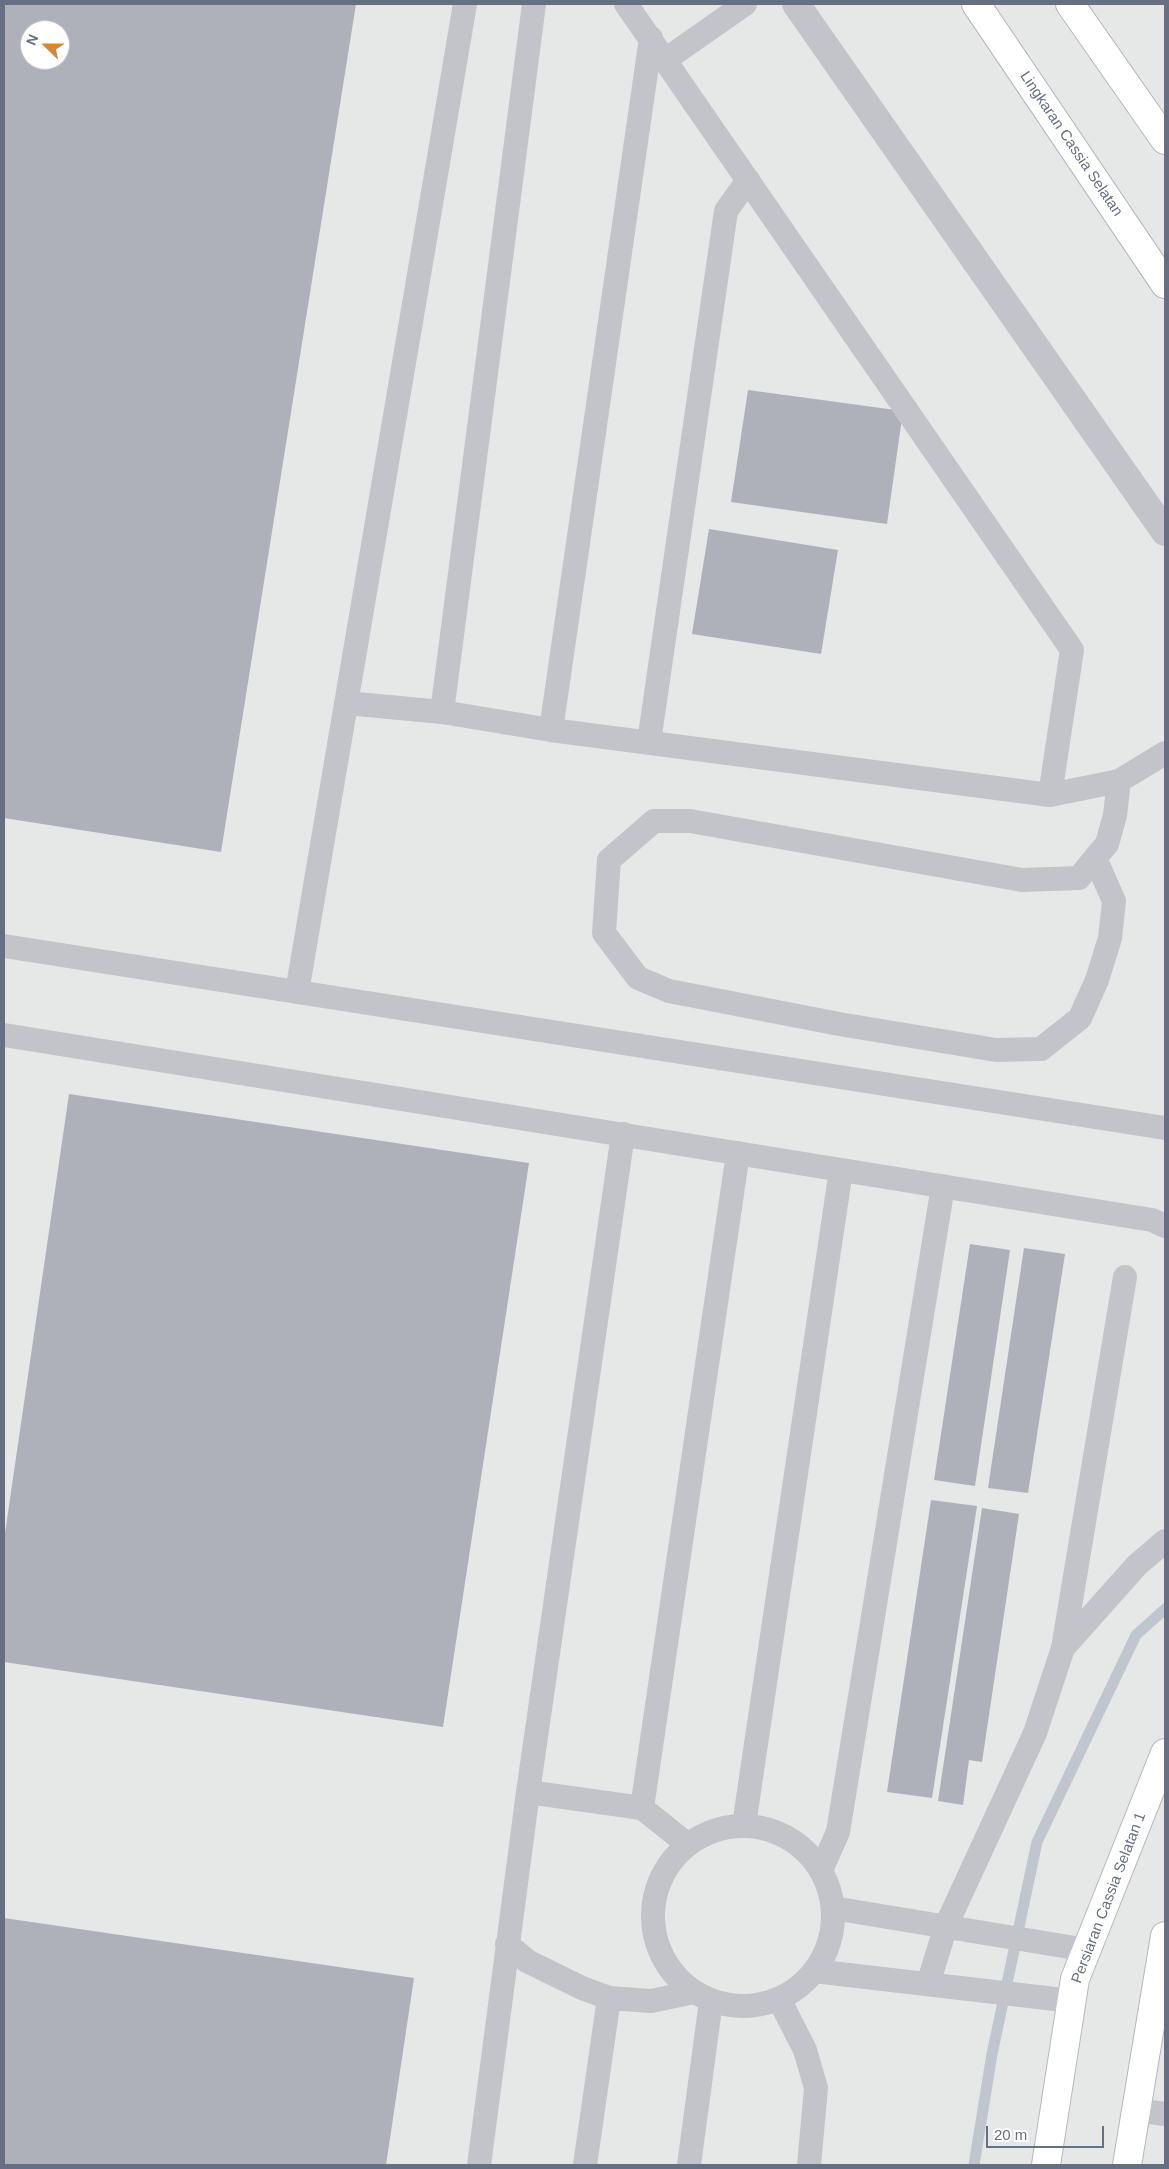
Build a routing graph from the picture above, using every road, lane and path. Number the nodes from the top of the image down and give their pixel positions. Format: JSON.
{"nodes":[{"id":1,"x":465,"y":4,"type":"edge"},
{"id":2,"x":534,"y":4,"type":"edge"},
{"id":3,"x":626,"y":4,"type":"edge"},
{"id":4,"x":745,"y":4,"type":"edge"},
{"id":5,"x":796,"y":4,"type":"edge"},
{"id":6,"x":976,"y":4,"type":"edge"},
{"id":7,"x":1070,"y":4,"type":"edge"},
{"id":8,"x":651,"y":38,"type":"junction"},
{"id":9,"x":664,"y":60,"type":"junction"},
{"id":10,"x":1165,"y":140,"type":"edge"},
{"id":11,"x":748,"y":180,"type":"junction"},
{"id":12,"x":1165,"y":284,"type":"edge"},
{"id":13,"x":1165,"y":532,"type":"edge"},
{"id":14,"x":346,"y":703,"type":"junction"},
{"id":15,"x":442,"y":712,"type":"junction"},
{"id":16,"x":551,"y":730,"type":"junction"},
{"id":17,"x":649,"y":742,"type":"junction"},
{"id":18,"x":1165,"y":753,"type":"edge"},
{"id":19,"x":1119,"y":781,"type":"junction"},
{"id":20,"x":1050,"y":795,"type":"junction"},
{"id":21,"x":1095,"y":858,"type":"junction"},
{"id":22,"x":4,"y":946,"type":"edge"},
{"id":23,"x":297,"y":992,"type":"junction"},
{"id":24,"x":4,"y":1035,"type":"edge"},
{"id":25,"x":1165,"y":1128,"type":"edge"},
{"id":26,"x":623,"y":1134,"type":"junction"},
{"id":27,"x":738,"y":1153,"type":"junction"},
{"id":28,"x":841,"y":1170,"type":"junction"},
{"id":29,"x":943,"y":1186,"type":"junction"},
{"id":30,"x":1165,"y":1226,"type":"edge"},
{"id":31,"x":1125,"y":1277,"type":"dead end"},
{"id":32,"x":1165,"y":1540,"type":"edge"},
{"id":33,"x":1063,"y":1648,"type":"junction"},
{"id":34,"x":1165,"y":1753,"type":"edge"},
{"id":35,"x":528,"y":1792,"type":"junction"},
{"id":36,"x":642,"y":1808,"type":"junction"},
{"id":37,"x":744,"y":1825,"type":"junction"},
{"id":38,"x":687,"y":1844,"type":"junction"},
{"id":39,"x":821,"y":1870,"type":"junction"},
{"id":40,"x":833,"y":1908,"type":"junction"},
{"id":41,"x":946,"y":1926,"type":"junction"},
{"id":42,"x":1165,"y":1936,"type":"edge"},
{"id":43,"x":507,"y":1944,"type":"junction"},
{"id":44,"x":1087,"y":1950,"type":"junction"},
{"id":45,"x":814,"y":1971,"type":"junction"},
{"id":46,"x":928,"y":1984,"type":"junction"},
{"id":47,"x":702,"y":1996,"type":"junction"},
{"id":48,"x":1159,"y":1997,"type":"edge"},
{"id":49,"x":609,"y":1998,"type":"junction"},
{"id":50,"x":779,"y":1998,"type":"junction"},
{"id":51,"x":1072,"y":2001,"type":"junction"},
{"id":52,"x":1136,"y":2110,"type":"junction"},
{"id":53,"x":1165,"y":2114,"type":"edge"},
{"id":54,"x":810,"y":2156,"type":"edge"},
{"id":55,"x":480,"y":2165,"type":"edge"},
{"id":56,"x":585,"y":2165,"type":"edge"},
{"id":57,"x":688,"y":2165,"type":"edge"},
{"id":58,"x":829,"y":2165,"type":"edge"},
{"id":59,"x":1046,"y":2165,"type":"edge"},
{"id":60,"x":1127,"y":2165,"type":"edge"}],
"edges":[{"from":1,"to":14,"type":"lane"},
{"from":2,"to":15,"type":"lane"},
{"from":3,"to":8,"type":"lane"},
{"from":4,"to":9,"type":"lane"},
{"from":5,"to":13,"type":"street"},
{"from":6,"to":12,"type":"street","name":"Lingkaran Cassia Selatan"},
{"from":7,"to":10,"type":"street"},
{"from":8,"to":9,"type":"lane"},
{"from":8,"to":16,"type":"lane"},
{"from":9,"to":11,"type":"lane"},
{"from":11,"to":17,"type":"lane"},
{"from":11,"to":20,"type":"lane"},
{"from":14,"to":15,"type":"lane"},
{"from":14,"to":23,"type":"lane"},
{"from":15,"to":16,"type":"lane"},
{"from":16,"to":17,"type":"lane"},
{"from":17,"to":20,"type":"lane"},
{"from":18,"to":19,"type":"lane"},
{"from":19,"to":20,"type":"lane"},
{"from":19,"to":21,"type":"lane"},
{"from":21,"to":21,"type":"lane"},
{"from":22,"to":23,"type":"lane"},
{"from":23,"to":25,"type":"lane"},
{"from":24,"to":26,"type":"lane"},
{"from":26,"to":27,"type":"lane"},
{"from":26,"to":35,"type":"lane"},
{"from":27,"to":28,"type":"lane"},
{"from":27,"to":36,"type":"lane"},
{"from":28,"to":29,"type":"lane"},
{"from":28,"to":37,"type":"lane"},
{"from":29,"to":30,"type":"lane"},
{"from":29,"to":39,"type":"lane"},
{"from":31,"to":33,"type":"lane"},
{"from":32,"to":33,"type":"lane"},
{"from":33,"to":41,"type":"lane"},
{"from":34,"to":44,"type":"street","name":"Persiaran Cassia Selatan 1"},
{"from":35,"to":36,"type":"lane"},
{"from":35,"to":43,"type":"lane"},
{"from":36,"to":38,"type":"lane"},
{"from":37,"to":38,"type":"lane"},
{"from":37,"to":39,"type":"lane"},
{"from":38,"to":47,"type":"lane"},
{"from":39,"to":40,"type":"lane"},
{"from":40,"to":41,"type":"lane"},
{"from":40,"to":45,"type":"lane"},
{"from":41,"to":44,"type":"lane"},
{"from":41,"to":46,"type":"lane"},
{"from":42,"to":48,"type":"street"},
{"from":43,"to":49,"type":"lane"},
{"from":43,"to":55,"type":"lane"},
{"from":44,"to":51,"type":"street","name":"Persiaran Cassia Selatan 1"},
{"from":45,"to":46,"type":"lane"},
{"from":45,"to":50,"type":"lane"},
{"from":46,"to":51,"type":"lane"},
{"from":47,"to":49,"type":"lane"},
{"from":47,"to":50,"type":"lane"},
{"from":47,"to":57,"type":"lane"},
{"from":48,"to":52,"type":"street"},
{"from":49,"to":56,"type":"lane"},
{"from":50,"to":54,"type":"lane"},
{"from":51,"to":59,"type":"street","name":"Persiaran Cassia Selatan 1"},
{"from":52,"to":53,"type":"lane"},
{"from":52,"to":60,"type":"street"},
{"from":54,"to":58,"type":"lane"}]}
